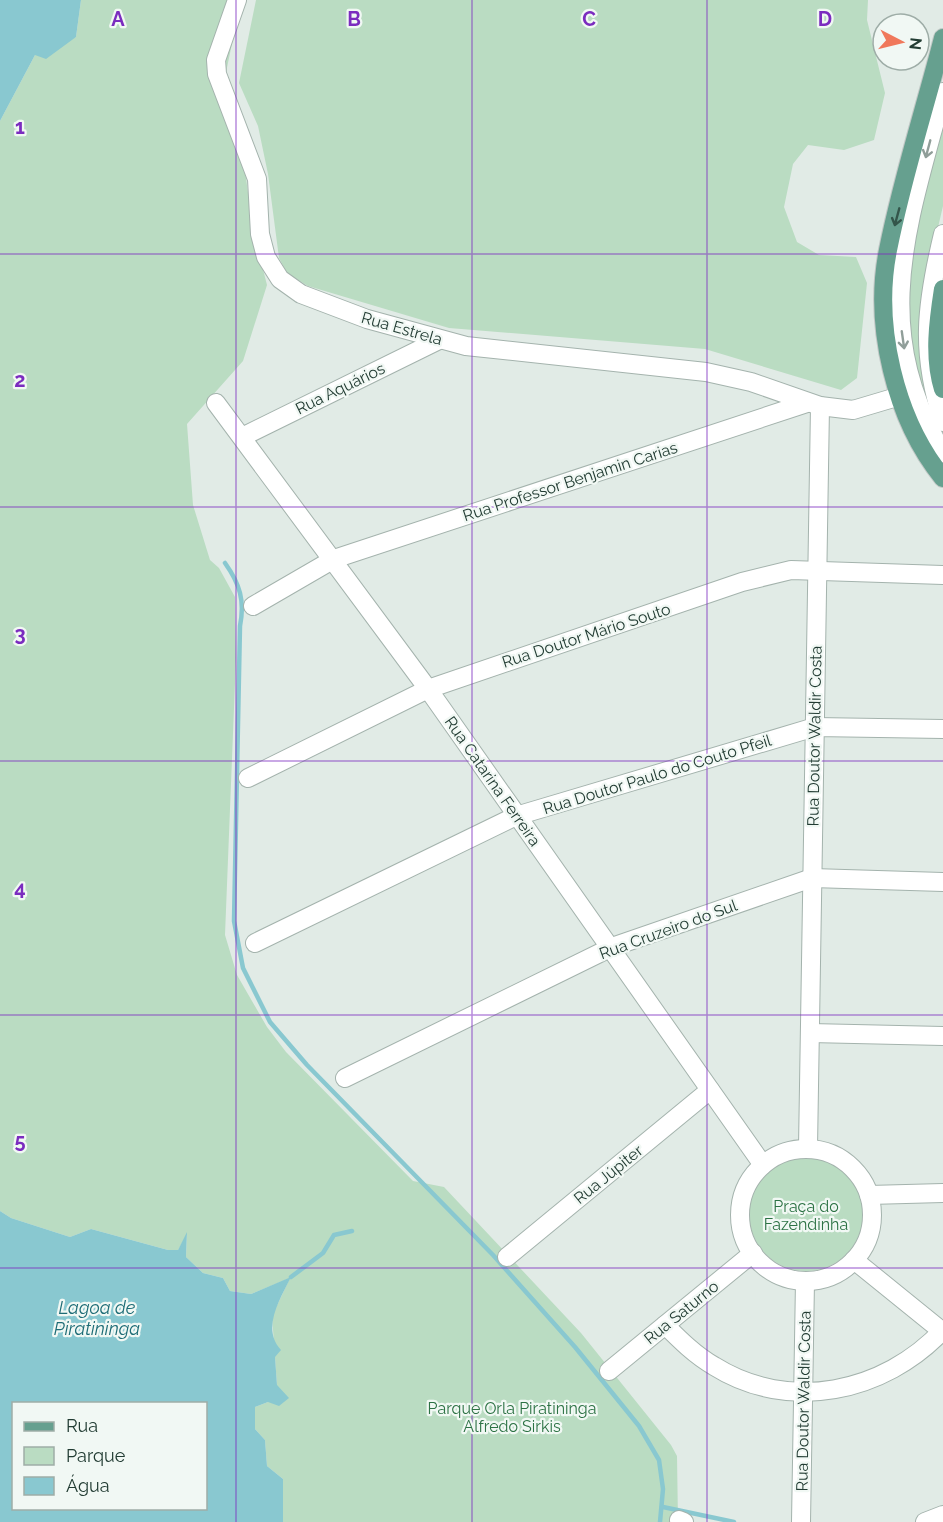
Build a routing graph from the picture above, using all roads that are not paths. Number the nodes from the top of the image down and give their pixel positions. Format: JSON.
{"nodes":[{"id":1,"x":237,"y":0,"type":"edge"},
{"id":2,"x":943,"y":38,"type":"edge"},
{"id":3,"x":942,"y":99,"type":"edge"},
{"id":4,"x":943,"y":234,"type":"edge"},
{"id":5,"x":943,"y":289,"type":"edge"},
{"id":6,"x":439,"y":340,"type":"junction"},
{"id":7,"x":943,"y":389,"type":"edge"},
{"id":8,"x":900,"y":396,"type":"junction"},
{"id":9,"x":216,"y":403,"type":"dead end"},
{"id":10,"x":813,"y":404,"type":"junction"},
{"id":11,"x":943,"y":422,"type":"edge"},
{"id":12,"x":242,"y":437,"type":"junction"},
{"id":13,"x":943,"y":453,"type":"edge"},
{"id":14,"x":943,"y":478,"type":"edge"},
{"id":15,"x":334,"y":559,"type":"junction"},
{"id":16,"x":817,"y":570,"type":"junction"},
{"id":17,"x":943,"y":575,"type":"edge"},
{"id":18,"x":253,"y":606,"type":"dead end"},
{"id":19,"x":428,"y":689,"type":"junction"},
{"id":20,"x":815,"y":727,"type":"junction"},
{"id":21,"x":943,"y":729,"type":"edge"},
{"id":22,"x":248,"y":778,"type":"dead end"},
{"id":23,"x":516,"y":816,"type":"junction"},
{"id":24,"x":812,"y":878,"type":"junction"},
{"id":25,"x":943,"y":882,"type":"edge"},
{"id":26,"x":255,"y":943,"type":"dead end"},
{"id":27,"x":612,"y":947,"type":"junction"},
{"id":28,"x":810,"y":1033,"type":"junction"},
{"id":29,"x":943,"y":1036,"type":"edge"},
{"id":30,"x":345,"y":1078,"type":"dead end"},
{"id":31,"x":710,"y":1090,"type":"junction"},
{"id":32,"x":808,"y":1149,"type":"junction"},
{"id":33,"x":763,"y":1165,"type":"junction"},
{"id":34,"x":943,"y":1192,"type":"edge"},
{"id":35,"x":869,"y":1195,"type":"junction"},
{"id":36,"x":753,"y":1253,"type":"junction"},
{"id":37,"x":507,"y":1257,"type":"dead end"},
{"id":38,"x":854,"y":1260,"type":"junction"},
{"id":39,"x":805,"y":1281,"type":"junction"},
{"id":40,"x":665,"y":1325,"type":"junction"},
{"id":41,"x":943,"y":1331,"type":"edge"},
{"id":42,"x":609,"y":1371,"type":"dead end"},
{"id":43,"x":803,"y":1392,"type":"junction"},
{"id":44,"x":943,"y":1515,"type":"edge"},
{"id":45,"x":801,"y":1522,"type":"edge"},
{"id":46,"x":925,"y":1522,"type":"edge"}],
"edges":[{"from":1,"to":6,"type":"street","name":"Rua Estrela"},
{"from":2,"to":8,"type":"main road","one_way":true},
{"from":3,"to":13,"type":"street","one_way":true},
{"from":4,"to":11,"type":"street"},
{"from":5,"to":7,"type":"main road"},
{"from":6,"to":10,"type":"street","name":"Rua Estrela"},
{"from":6,"to":12,"type":"street","name":"Rua Aquários"},
{"from":8,"to":10,"type":"street"},
{"from":8,"to":14,"type":"main road"},
{"from":9,"to":12,"type":"street","name":"Rua Catarina Ferreira"},
{"from":10,"to":15,"type":"street","name":"Rua Professor Benjamin Carias"},
{"from":10,"to":16,"type":"street","name":"Rua Doutor Waldir Costa"},
{"from":12,"to":15,"type":"street","name":"Rua Catarina Ferreira"},
{"from":15,"to":18,"type":"street","name":"Rua Professor Benjamin Carias"},
{"from":15,"to":19,"type":"street","name":"Rua Catarina Ferreira"},
{"from":16,"to":17,"type":"street","name":"Rua Doutor Mário Souto"},
{"from":16,"to":19,"type":"street","name":"Rua Doutor Mário Souto"},
{"from":16,"to":20,"type":"street","name":"Rua Doutor Waldir Costa"},
{"from":19,"to":22,"type":"street","name":"Rua Doutor Mário Souto"},
{"from":19,"to":23,"type":"street","name":"Rua Catarina Ferreira"},
{"from":20,"to":21,"type":"street","name":"Rua Doutor Paulo do Couto Pfeil"},
{"from":20,"to":23,"type":"street","name":"Rua Doutor Paulo do Couto Pfeil"},
{"from":20,"to":24,"type":"street","name":"Rua Doutor Waldir Costa"},
{"from":23,"to":26,"type":"street","name":"Rua Doutor Paulo do Couto Pfeil"},
{"from":23,"to":27,"type":"street","name":"Rua Catarina Ferreira"},
{"from":24,"to":25,"type":"street","name":"Rua Cruzeiro do Sul"},
{"from":24,"to":27,"type":"street","name":"Rua Cruzeiro do Sul"},
{"from":24,"to":28,"type":"street","name":"Rua Doutor Waldir Costa"},
{"from":27,"to":30,"type":"street","name":"Rua Cruzeiro do Sul"},
{"from":27,"to":31,"type":"street","name":"Rua Catarina Ferreira"},
{"from":28,"to":29,"type":"street"},
{"from":28,"to":32,"type":"street","name":"Rua Doutor Waldir Costa"},
{"from":31,"to":33,"type":"street","name":"Rua Catarina Ferreira"},
{"from":31,"to":37,"type":"street","name":"Rua Júpiter"},
{"from":32,"to":33,"type":"street"},
{"from":32,"to":35,"type":"street"},
{"from":33,"to":36,"type":"street"},
{"from":34,"to":35,"type":"street"},
{"from":35,"to":38,"type":"street"},
{"from":36,"to":39,"type":"street"},
{"from":36,"to":40,"type":"street","name":"Rua Saturno"},
{"from":38,"to":39,"type":"street"},
{"from":38,"to":41,"type":"street"},
{"from":39,"to":43,"type":"street","name":"Rua Doutor Waldir Costa"},
{"from":40,"to":42,"type":"street","name":"Rua Saturno"},
{"from":40,"to":43,"type":"street"},
{"from":41,"to":43,"type":"street"},
{"from":43,"to":45,"type":"street","name":"Rua Doutor Waldir Costa"},
{"from":44,"to":46,"type":"street"}]}
